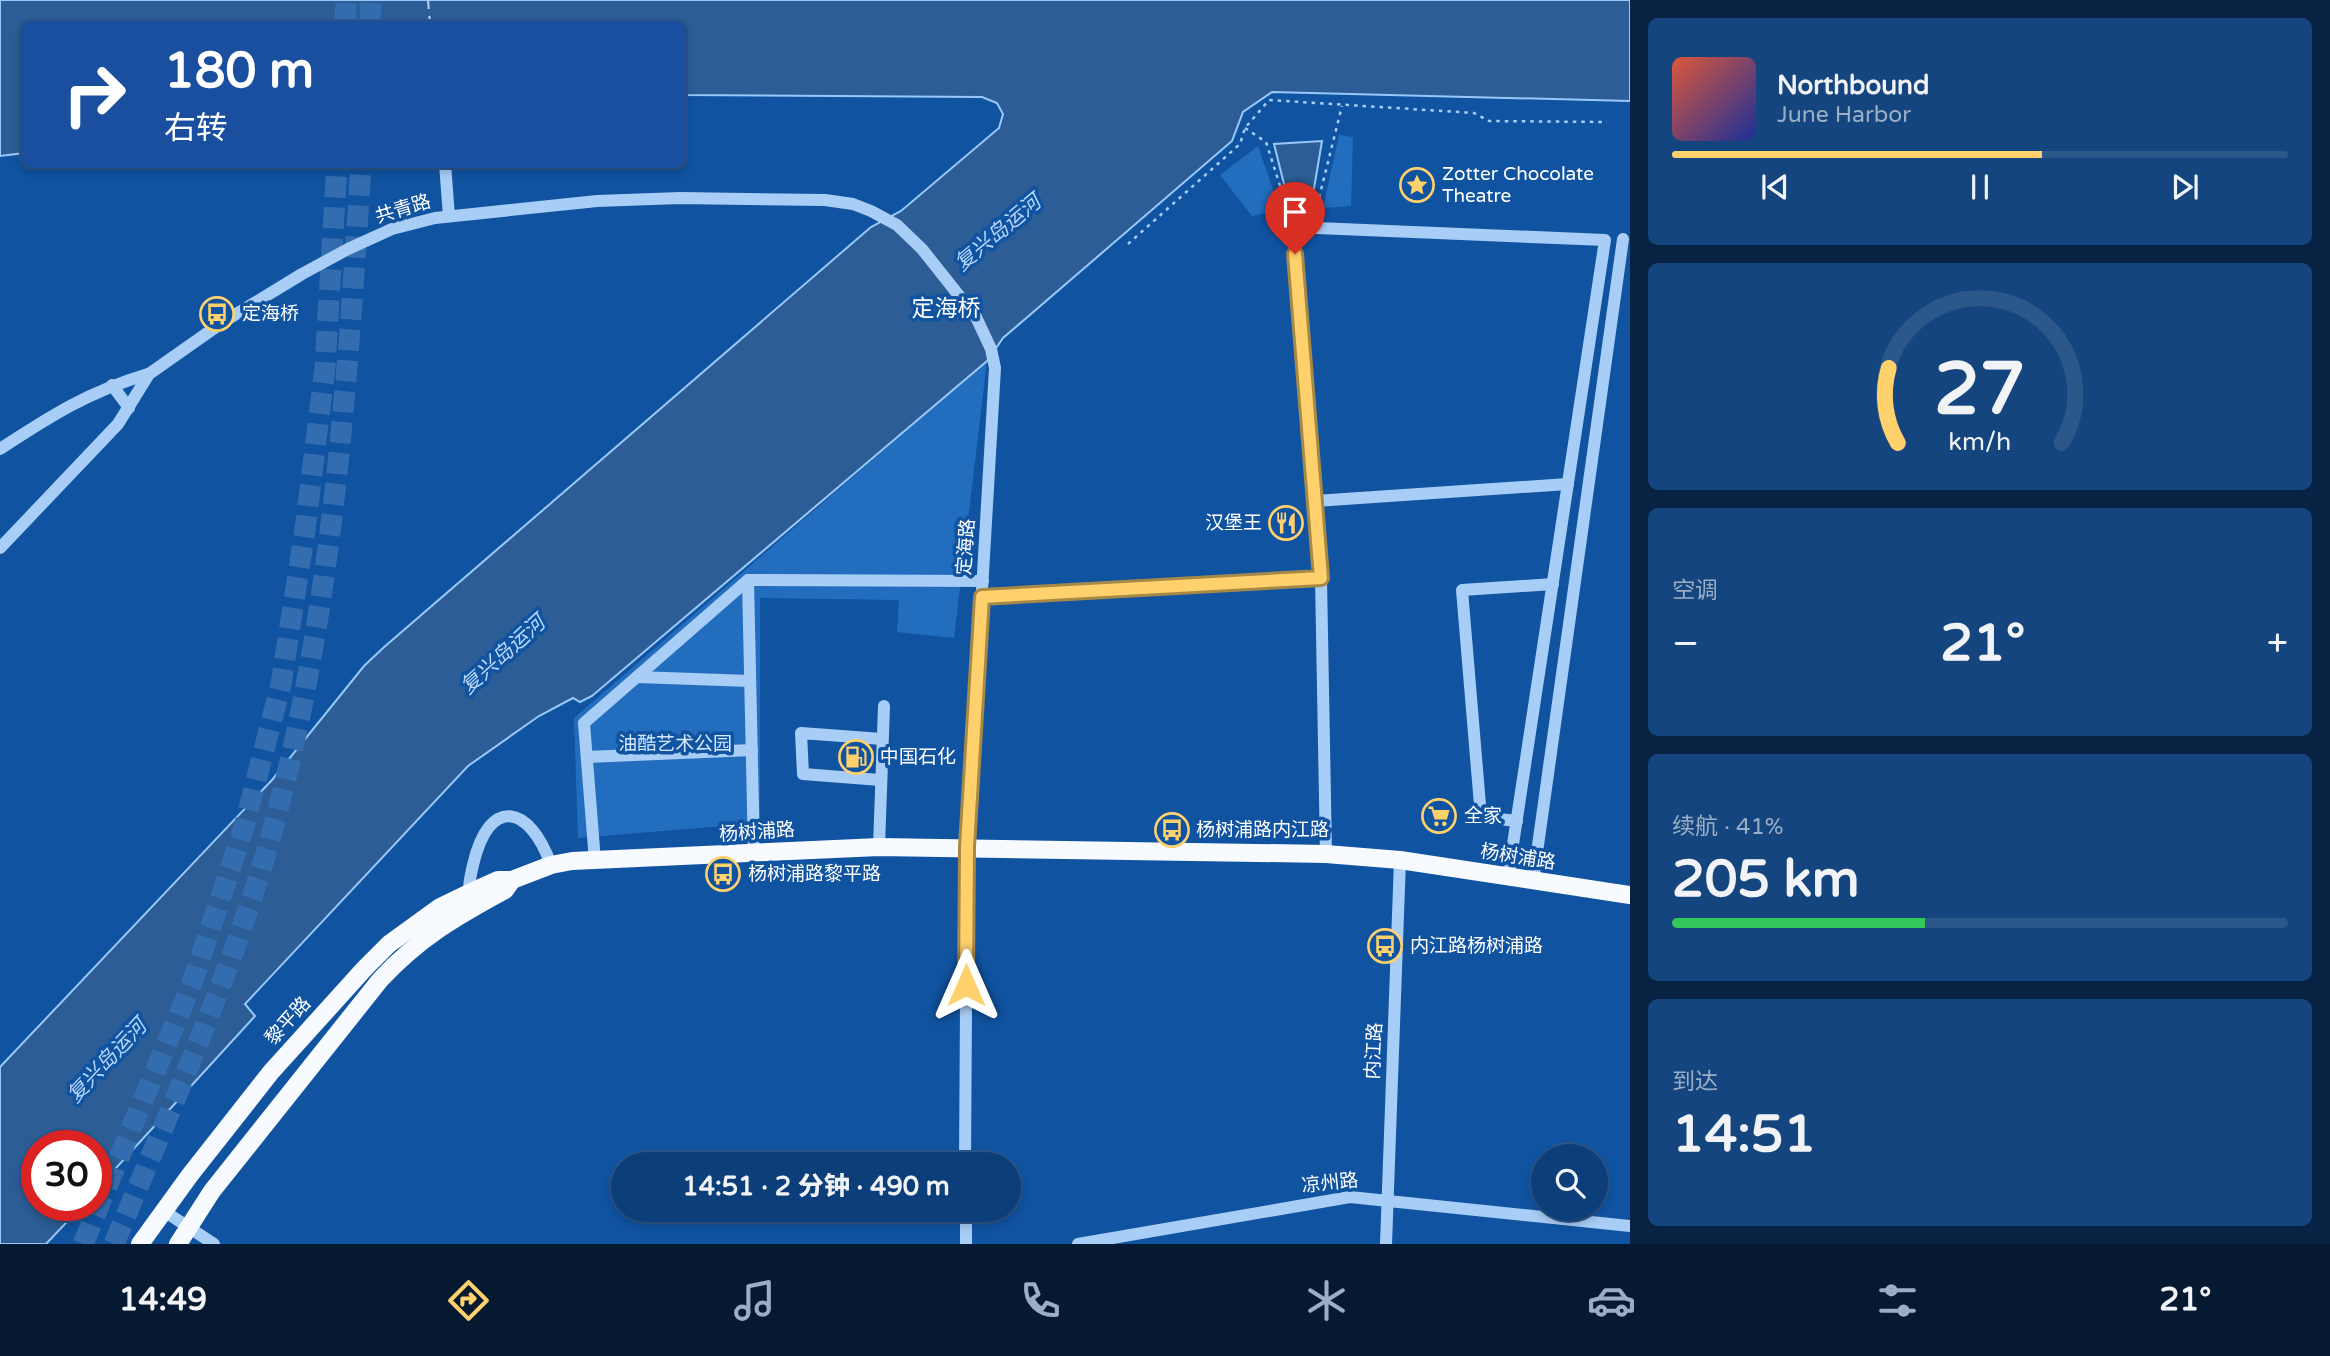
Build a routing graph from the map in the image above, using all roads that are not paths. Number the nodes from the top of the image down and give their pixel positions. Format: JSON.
{"nodes":[{"id":1,"x":445,"y":168,"type":"edge"},
{"id":2,"x":449,"y":216,"type":"junction"},
{"id":3,"x":1623,"y":239,"type":"dead end"},
{"id":4,"x":922,"y":249,"type":"joint"},
{"id":5,"x":149,"y":374,"type":"junction"},
{"id":6,"x":111,"y":385,"type":"junction"},
{"id":7,"x":129,"y":408,"type":"junction"},
{"id":8,"x":0,"y":449,"type":"edge"},
{"id":9,"x":1568,"y":484,"type":"junction"},
{"id":10,"x":1315,"y":501,"type":"junction"},
{"id":11,"x":0,"y":548,"type":"edge"},
{"id":12,"x":1321,"y":578,"type":"junction"},
{"id":13,"x":748,"y":580,"type":"junction"},
{"id":14,"x":983,"y":580,"type":"junction"},
{"id":15,"x":1553,"y":584,"type":"junction"},
{"id":16,"x":982,"y":597,"type":"junction"},
{"id":17,"x":637,"y":677,"type":"junction"},
{"id":18,"x":750,"y":681,"type":"junction"},
{"id":19,"x":884,"y":706,"type":"dead end"},
{"id":20,"x":882,"y":739,"type":"junction"},
{"id":21,"x":752,"y":750,"type":"junction"},
{"id":22,"x":587,"y":757,"type":"junction"},
{"id":23,"x":880,"y":780,"type":"junction"},
{"id":24,"x":1517,"y":821,"type":"junction"},
{"id":25,"x":879,"y":847,"type":"junction"},
{"id":26,"x":967,"y":847,"type":"junction"},
{"id":27,"x":754,"y":854,"type":"junction"},
{"id":28,"x":1326,"y":854,"type":"junction"},
{"id":29,"x":1400,"y":860,"type":"junction"},
{"id":30,"x":595,"y":861,"type":"junction"},
{"id":31,"x":551,"y":865,"type":"junction"},
{"id":32,"x":1508,"y":877,"type":"junction"},
{"id":33,"x":1533,"y":881,"type":"junction"},
{"id":34,"x":1630,"y":895,"type":"edge"},
{"id":35,"x":472,"y":900,"type":"junction"},
{"id":36,"x":965,"y":1152,"type":"edge"},
{"id":37,"x":1386,"y":1200,"type":"junction"},
{"id":38,"x":164,"y":1211,"type":"junction"},
{"id":39,"x":966,"y":1222,"type":"edge"},
{"id":40,"x":1630,"y":1226,"type":"edge"},
{"id":41,"x":188,"y":1227,"type":"junction"},
{"id":42,"x":140,"y":1244,"type":"edge"},
{"id":43,"x":178,"y":1244,"type":"edge"},
{"id":44,"x":214,"y":1244,"type":"edge"},
{"id":45,"x":966,"y":1244,"type":"edge"},
{"id":46,"x":1078,"y":1244,"type":"edge"},
{"id":47,"x":1386,"y":1244,"type":"edge"}],
"edges":[{"from":1,"to":2,"type":"street"},
{"from":2,"to":4,"type":"street","name":"共青路"},
{"from":2,"to":5,"type":"street","name":"共青路"},
{"from":3,"to":33,"type":"street"},
{"from":4,"to":14,"type":"street","name":"定海路"},
{"from":5,"to":6,"type":"street"},
{"from":5,"to":7,"type":"street","name":"共青路"},
{"from":6,"to":7,"type":"street"},
{"from":6,"to":8,"type":"street"},
{"from":7,"to":11,"type":"street","name":"共青路"},
{"from":9,"to":10,"type":"street"},
{"from":9,"to":10,"type":"street"},
{"from":9,"to":15,"type":"street"},
{"from":10,"to":12,"type":"street"},
{"from":12,"to":16,"type":"street"},
{"from":12,"to":28,"type":"street"},
{"from":13,"to":14,"type":"street"},
{"from":13,"to":17,"type":"street"},
{"from":13,"to":18,"type":"street"},
{"from":14,"to":16,"type":"street","name":"定海路"},
{"from":15,"to":24,"type":"street"},
{"from":15,"to":24,"type":"street"},
{"from":16,"to":26,"type":"street","name":"定海路"},
{"from":17,"to":18,"type":"street"},
{"from":17,"to":22,"type":"street"},
{"from":18,"to":21,"type":"street"},
{"from":19,"to":20,"type":"street"},
{"from":20,"to":23,"type":"street"},
{"from":20,"to":23,"type":"street"},
{"from":21,"to":22,"type":"street"},
{"from":21,"to":27,"type":"street"},
{"from":22,"to":30,"type":"street"},
{"from":23,"to":25,"type":"street"},
{"from":24,"to":32,"type":"street"},
{"from":25,"to":26,"type":"main road","name":"杨树浦路"},
{"from":25,"to":27,"type":"main road","name":"杨树浦路"},
{"from":26,"to":28,"type":"main road","name":"杨树浦路"},
{"from":26,"to":36,"type":"street","name":"定海路"},
{"from":27,"to":30,"type":"main road","name":"杨树浦路"},
{"from":28,"to":29,"type":"main road","name":"杨树浦路"},
{"from":29,"to":32,"type":"main road","name":"杨树浦路"},
{"from":29,"to":37,"type":"street","name":"内江路"},
{"from":30,"to":31,"type":"main road","name":"杨树浦路"},
{"from":31,"to":35,"type":"main road","name":"黎平路"},
{"from":31,"to":35,"type":"street"},
{"from":32,"to":33,"type":"main road","name":"杨树浦路"},
{"from":33,"to":34,"type":"main road","name":"杨树浦路"},
{"from":35,"to":38,"type":"main road","name":"黎平路"},
{"from":35,"to":41,"type":"main road","name":"黎平路"},
{"from":37,"to":40,"type":"street","name":"凉州路"},
{"from":37,"to":46,"type":"street","name":"凉州路"},
{"from":37,"to":47,"type":"street","name":"内江路"},
{"from":38,"to":41,"type":"street"},
{"from":38,"to":42,"type":"main road","name":"黎平路"},
{"from":39,"to":45,"type":"street"},
{"from":41,"to":43,"type":"main road","name":"黎平路"},
{"from":41,"to":44,"type":"street"}]}
